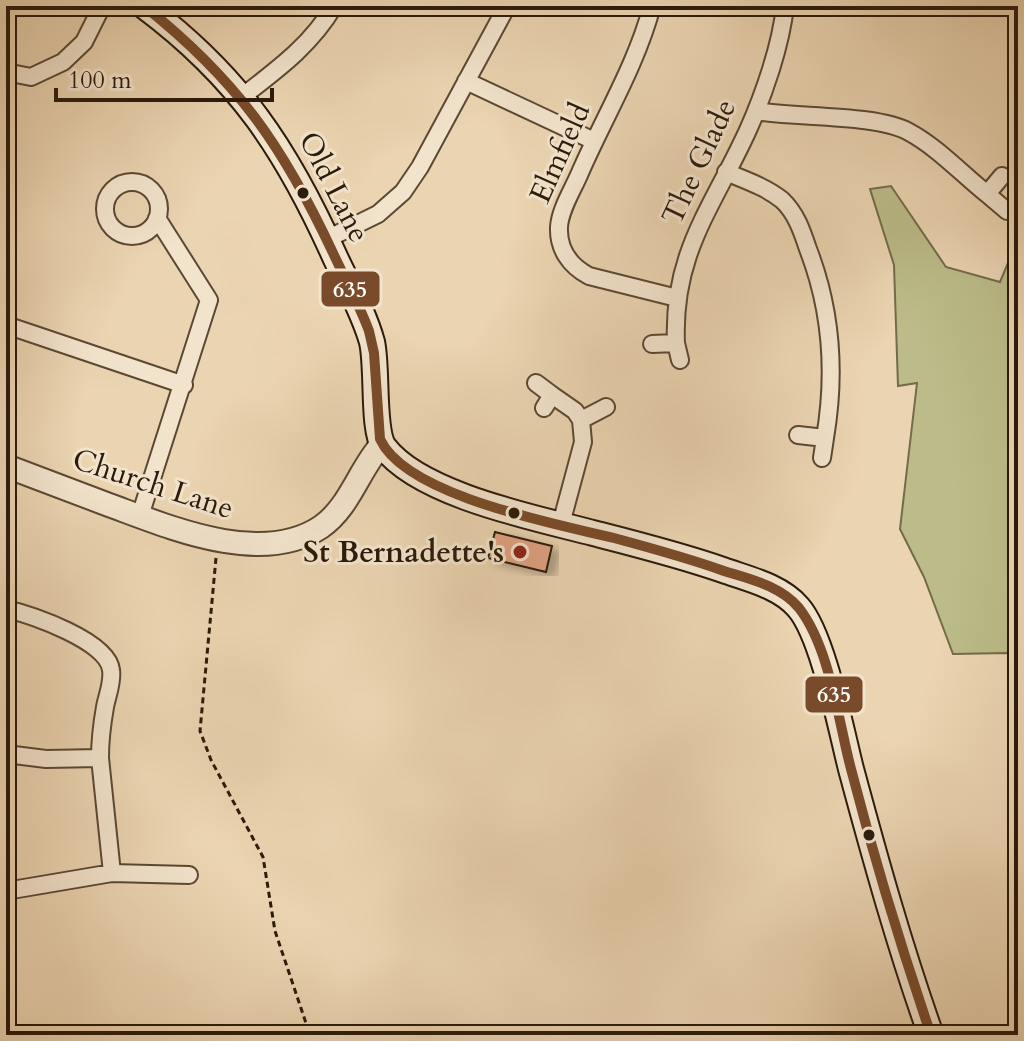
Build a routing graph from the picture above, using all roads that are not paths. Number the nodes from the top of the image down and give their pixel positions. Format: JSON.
{"nodes":[{"id":1,"x":102,"y":6,"type":"edge"},
{"id":2,"x":144,"y":6,"type":"edge"},
{"id":3,"x":334,"y":6,"type":"edge"},
{"id":4,"x":507,"y":6,"type":"edge"},
{"id":5,"x":652,"y":6,"type":"edge"},
{"id":6,"x":785,"y":6,"type":"edge"},
{"id":7,"x":6,"y":72,"type":"edge"},
{"id":8,"x":466,"y":81,"type":"junction"},
{"id":9,"x":243,"y":96,"type":"junction"},
{"id":10,"x":756,"y":111,"type":"junction"},
{"id":11,"x":594,"y":141,"type":"junction"},
{"id":12,"x":726,"y":172,"type":"junction"},
{"id":13,"x":1002,"y":176,"type":"dead end"},
{"id":14,"x":987,"y":194,"type":"junction"},
{"id":15,"x":1007,"y":211,"type":"dead end"},
{"id":16,"x":157,"y":218,"type":"dead end"},
{"id":17,"x":327,"y":239,"type":"junction"},
{"id":18,"x":677,"y":298,"type":"junction"},
{"id":19,"x":6,"y":325,"type":"edge"},
{"id":20,"x":676,"y":343,"type":"junction"},
{"id":21,"x":652,"y":344,"type":"dead end"},
{"id":22,"x":680,"y":360,"type":"dead end"},
{"id":23,"x":536,"y":383,"type":"dead end"},
{"id":24,"x":184,"y":385,"type":"junction"},
{"id":25,"x":606,"y":407,"type":"dead end"},
{"id":26,"x":581,"y":420,"type":"junction"},
{"id":27,"x":798,"y":435,"type":"dead end"},
{"id":28,"x":825,"y":438,"type":"junction"},
{"id":29,"x":382,"y":444,"type":"junction"},
{"id":30,"x":822,"y":458,"type":"dead end"},
{"id":31,"x":6,"y":466,"type":"edge"},
{"id":32,"x":140,"y":516,"type":"junction"},
{"id":33,"x":561,"y":524,"type":"junction"},
{"id":34,"x":6,"y":609,"type":"edge"},
{"id":35,"x":6,"y":754,"type":"edge"},
{"id":36,"x":100,"y":758,"type":"junction"},
{"id":37,"x":112,"y":873,"type":"junction"},
{"id":38,"x":189,"y":875,"type":"dead end"},
{"id":39,"x":6,"y":891,"type":"edge"},
{"id":40,"x":931,"y":1035,"type":"edge"}],
"edges":[{"from":1,"to":7,"type":"street"},
{"from":2,"to":9,"type":"main road","name":"Old Lane"},
{"from":3,"to":9,"type":"street"},
{"from":4,"to":8,"type":"street"},
{"from":5,"to":11,"type":"street","name":"Elmfield"},
{"from":6,"to":10,"type":"street","name":"The Glade"},
{"from":8,"to":11,"type":"street"},
{"from":8,"to":17,"type":"street"},
{"from":9,"to":17,"type":"main road","name":"Old Lane"},
{"from":10,"to":12,"type":"street","name":"The Glade"},
{"from":10,"to":14,"type":"street"},
{"from":11,"to":18,"type":"street","name":"Elmfield"},
{"from":12,"to":18,"type":"street","name":"The Glade"},
{"from":12,"to":28,"type":"street"},
{"from":13,"to":14,"type":"street"},
{"from":14,"to":15,"type":"street"},
{"from":16,"to":24,"type":"street"},
{"from":17,"to":29,"type":"main road","name":"Old Lane"},
{"from":18,"to":20,"type":"street","name":"The Glade"},
{"from":19,"to":24,"type":"street"},
{"from":20,"to":21,"type":"street"},
{"from":20,"to":22,"type":"street","name":"The Glade"},
{"from":23,"to":26,"type":"street"},
{"from":24,"to":32,"type":"street"},
{"from":25,"to":26,"type":"street"},
{"from":26,"to":33,"type":"street"},
{"from":27,"to":28,"type":"street"},
{"from":28,"to":30,"type":"street"},
{"from":29,"to":32,"type":"street","name":"Church Lane"},
{"from":29,"to":33,"type":"main road"},
{"from":31,"to":32,"type":"street","name":"Church Lane"},
{"from":33,"to":40,"type":"main road"},
{"from":34,"to":36,"type":"street"},
{"from":35,"to":36,"type":"street"},
{"from":36,"to":37,"type":"street"},
{"from":37,"to":38,"type":"street"},
{"from":37,"to":39,"type":"street"}]}
